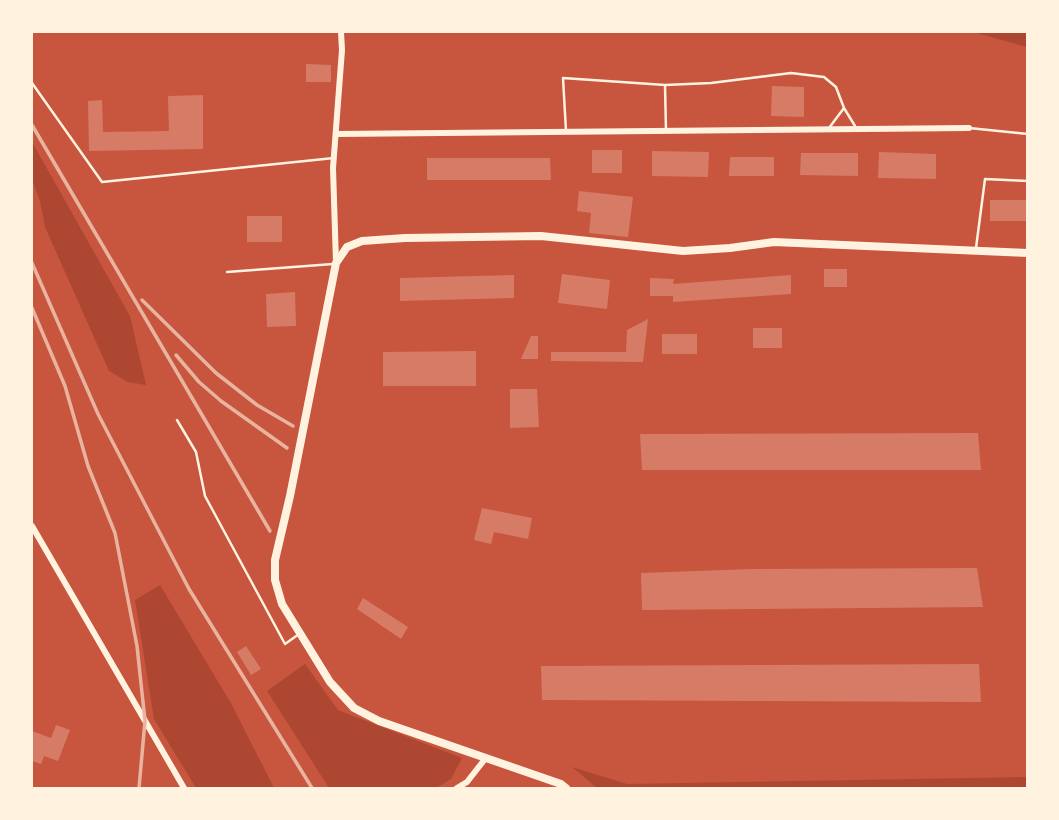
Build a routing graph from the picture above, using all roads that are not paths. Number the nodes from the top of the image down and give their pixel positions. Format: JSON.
{"nodes":[{"id":1,"x":341,"y":32,"type":"edge"},
{"id":2,"x":32,"y":83,"type":"edge"},
{"id":3,"x":665,"y":85,"type":"junction"},
{"id":4,"x":844,"y":108,"type":"junction"},
{"id":5,"x":969,"y":128,"type":"joint"},
{"id":6,"x":856,"y":129,"type":"junction"},
{"id":7,"x":828,"y":130,"type":"junction"},
{"id":8,"x":666,"y":131,"type":"junction"},
{"id":9,"x":566,"y":132,"type":"junction"},
{"id":10,"x":336,"y":134,"type":"junction"},
{"id":11,"x":1027,"y":134,"type":"edge"},
{"id":12,"x":334,"y":158,"type":"junction"},
{"id":13,"x":1027,"y":181,"type":"edge"},
{"id":14,"x":976,"y":251,"type":"junction"},
{"id":15,"x":1027,"y":253,"type":"edge"},
{"id":16,"x":336,"y":263,"type":"junction"},
{"id":17,"x":227,"y":272,"type":"dead end"},
{"id":18,"x":177,"y":420,"type":"dead end"},
{"id":19,"x":32,"y":526,"type":"edge"},
{"id":20,"x":299,"y":634,"type":"junction"},
{"id":21,"x":485,"y":759,"type":"junction"},
{"id":22,"x":184,"y":789,"type":"edge"},
{"id":23,"x":457,"y":789,"type":"edge"},
{"id":24,"x":566,"y":789,"type":"edge"}],
"edges":[{"from":1,"to":10,"type":"street"},
{"from":2,"to":12,"type":"lane"},
{"from":3,"to":4,"type":"lane"},
{"from":3,"to":8,"type":"lane"},
{"from":3,"to":9,"type":"lane"},
{"from":4,"to":6,"type":"lane"},
{"from":4,"to":7,"type":"lane"},
{"from":5,"to":6,"type":"street"},
{"from":5,"to":11,"type":"lane"},
{"from":6,"to":7,"type":"street"},
{"from":7,"to":8,"type":"street"},
{"from":8,"to":9,"type":"street"},
{"from":9,"to":10,"type":"street"},
{"from":10,"to":12,"type":"street"},
{"from":12,"to":16,"type":"street"},
{"from":13,"to":14,"type":"lane"},
{"from":14,"to":15,"type":"street"},
{"from":14,"to":16,"type":"street"},
{"from":16,"to":17,"type":"lane"},
{"from":16,"to":20,"type":"street"},
{"from":18,"to":20,"type":"lane"},
{"from":19,"to":22,"type":"street"},
{"from":20,"to":21,"type":"street"},
{"from":21,"to":23,"type":"street"},
{"from":21,"to":24,"type":"street"}]}
